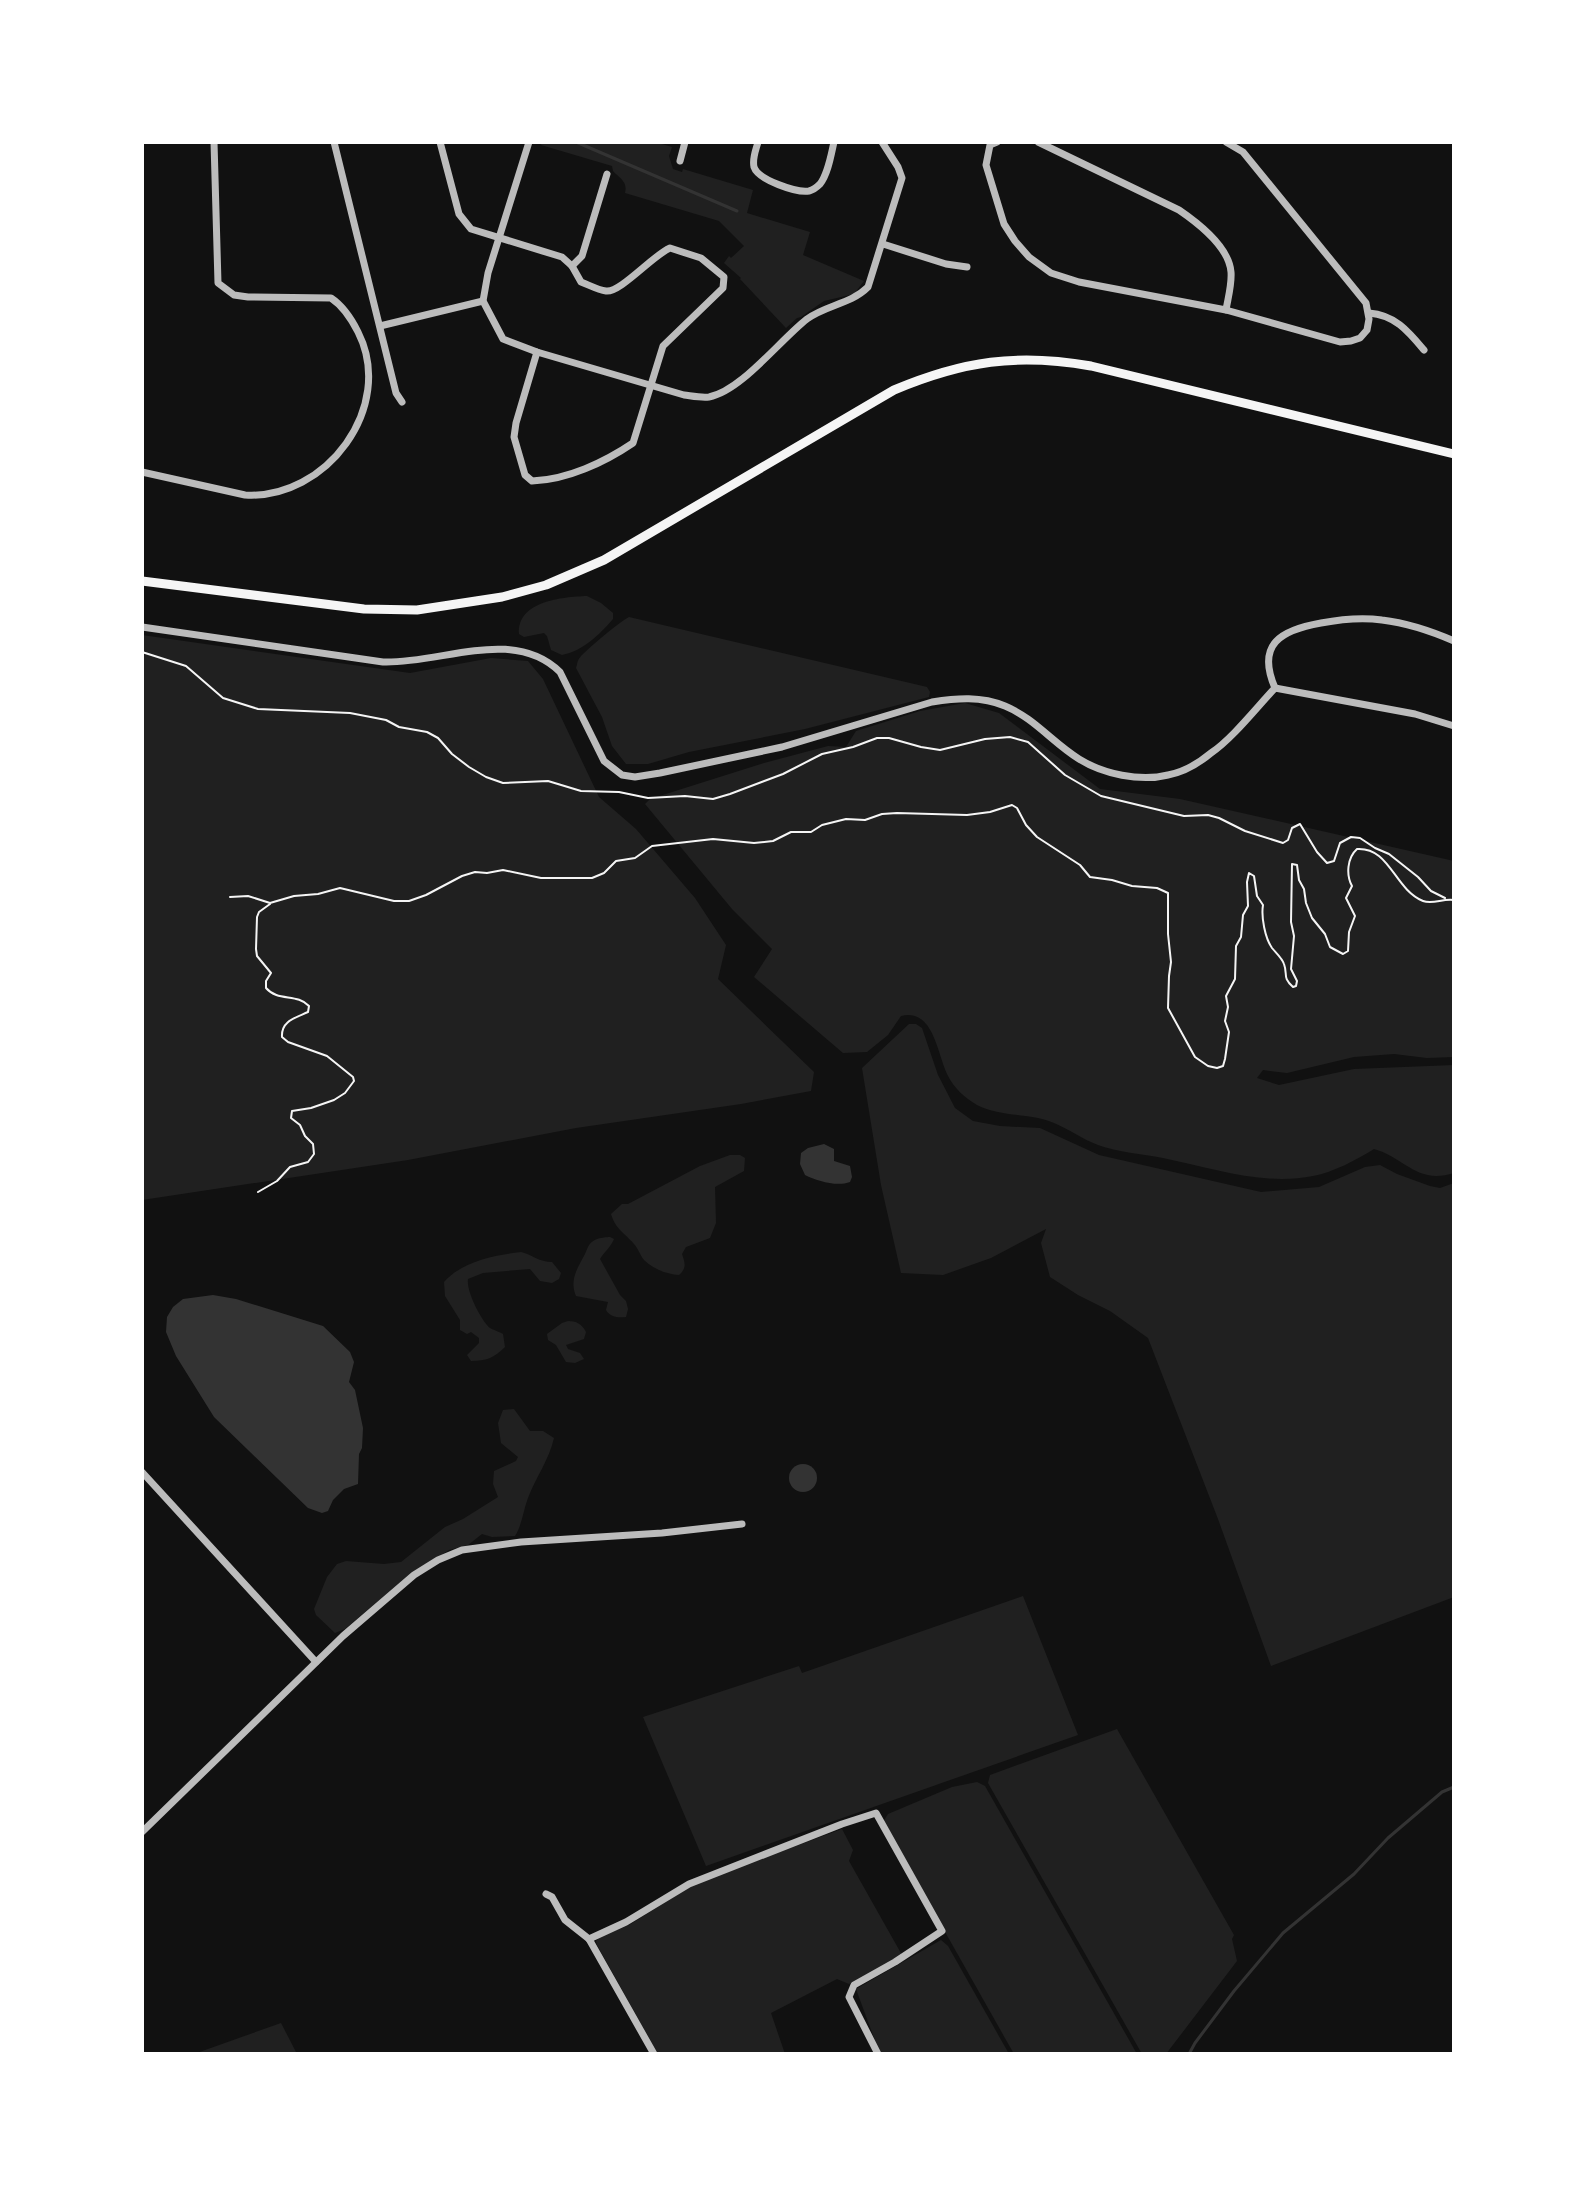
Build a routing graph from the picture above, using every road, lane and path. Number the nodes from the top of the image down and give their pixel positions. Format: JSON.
{"nodes":[{"id":1,"x":214,"y":142,"type":"edge"},
{"id":2,"x":334,"y":142,"type":"edge"},
{"id":3,"x":440,"y":142,"type":"edge"},
{"id":4,"x":529,"y":142,"type":"edge"},
{"id":5,"x":685,"y":142,"type":"edge"},
{"id":6,"x":758,"y":142,"type":"edge"},
{"id":7,"x":834,"y":142,"type":"edge"},
{"id":8,"x":882,"y":142,"type":"edge"},
{"id":9,"x":1038,"y":142,"type":"edge"},
{"id":10,"x":1226,"y":142,"type":"edge"},
{"id":11,"x":991,"y":143,"type":"edge"},
{"id":12,"x":680,"y":161,"type":"dead end"},
{"id":13,"x":607,"y":174,"type":"dead end"},
{"id":14,"x":500,"y":238,"type":"junction"},
{"id":15,"x":883,"y":244,"type":"junction"},
{"id":16,"x":572,"y":266,"type":"junction"},
{"id":17,"x":967,"y":267,"type":"dead end"},
{"id":18,"x":483,"y":301,"type":"junction"},
{"id":19,"x":1226,"y":310,"type":"junction"},
{"id":20,"x":1369,"y":313,"type":"junction"},
{"id":21,"x":380,"y":326,"type":"junction"},
{"id":22,"x":1424,"y":350,"type":"dead end"},
{"id":23,"x":537,"y":352,"type":"junction"},
{"id":24,"x":651,"y":385,"type":"junction"},
{"id":25,"x":402,"y":402,"type":"dead end"},
{"id":26,"x":1454,"y":454,"type":"edge"},
{"id":27,"x":142,"y":472,"type":"edge"},
{"id":28,"x":142,"y":581,"type":"edge"},
{"id":29,"x":142,"y":627,"type":"edge"},
{"id":30,"x":1454,"y":641,"type":"edge"},
{"id":31,"x":142,"y":652,"type":"edge"},
{"id":32,"x":1275,"y":688,"type":"junction"},
{"id":33,"x":1454,"y":726,"type":"edge"},
{"id":34,"x":230,"y":897,"type":"dead end"},
{"id":35,"x":1447,"y":899,"type":"junction"},
{"id":36,"x":1454,"y":900,"type":"edge"},
{"id":37,"x":270,"y":903,"type":"junction"},
{"id":38,"x":258,"y":1192,"type":"dead end"},
{"id":39,"x":142,"y":1472,"type":"edge"},
{"id":40,"x":742,"y":1524,"type":"dead end"},
{"id":41,"x":316,"y":1662,"type":"junction"},
{"id":42,"x":142,"y":1832,"type":"edge"},
{"id":43,"x":546,"y":1894,"type":"dead end"},
{"id":44,"x":589,"y":1939,"type":"junction"},
{"id":45,"x":654,"y":2054,"type":"edge"},
{"id":46,"x":878,"y":2054,"type":"edge"}],
"edges":[{"from":1,"to":27,"type":"street"},
{"from":2,"to":21,"type":"street"},
{"from":3,"to":14,"type":"street"},
{"from":4,"to":14,"type":"street"},
{"from":5,"to":12,"type":"street"},
{"from":6,"to":7,"type":"street"},
{"from":8,"to":15,"type":"street"},
{"from":9,"to":19,"type":"street"},
{"from":10,"to":20,"type":"street"},
{"from":11,"to":19,"type":"street"},
{"from":13,"to":16,"type":"street"},
{"from":14,"to":16,"type":"street"},
{"from":14,"to":18,"type":"street"},
{"from":15,"to":17,"type":"street"},
{"from":15,"to":24,"type":"street"},
{"from":16,"to":24,"type":"street"},
{"from":18,"to":21,"type":"street"},
{"from":18,"to":23,"type":"street"},
{"from":19,"to":20,"type":"street"},
{"from":20,"to":22,"type":"street"},
{"from":21,"to":25,"type":"street"},
{"from":23,"to":24,"type":"street"},
{"from":23,"to":24,"type":"street"},
{"from":26,"to":28,"type":"main road"},
{"from":29,"to":32,"type":"street"},
{"from":30,"to":32,"type":"street"},
{"from":31,"to":35,"type":"path"},
{"from":32,"to":33,"type":"street"},
{"from":34,"to":37,"type":"path"},
{"from":35,"to":36,"type":"path"},
{"from":35,"to":37,"type":"path"},
{"from":37,"to":38,"type":"path"},
{"from":39,"to":41,"type":"street"},
{"from":40,"to":41,"type":"street"},
{"from":41,"to":42,"type":"street"},
{"from":43,"to":44,"type":"street"},
{"from":44,"to":45,"type":"street"},
{"from":44,"to":46,"type":"street"}]}
